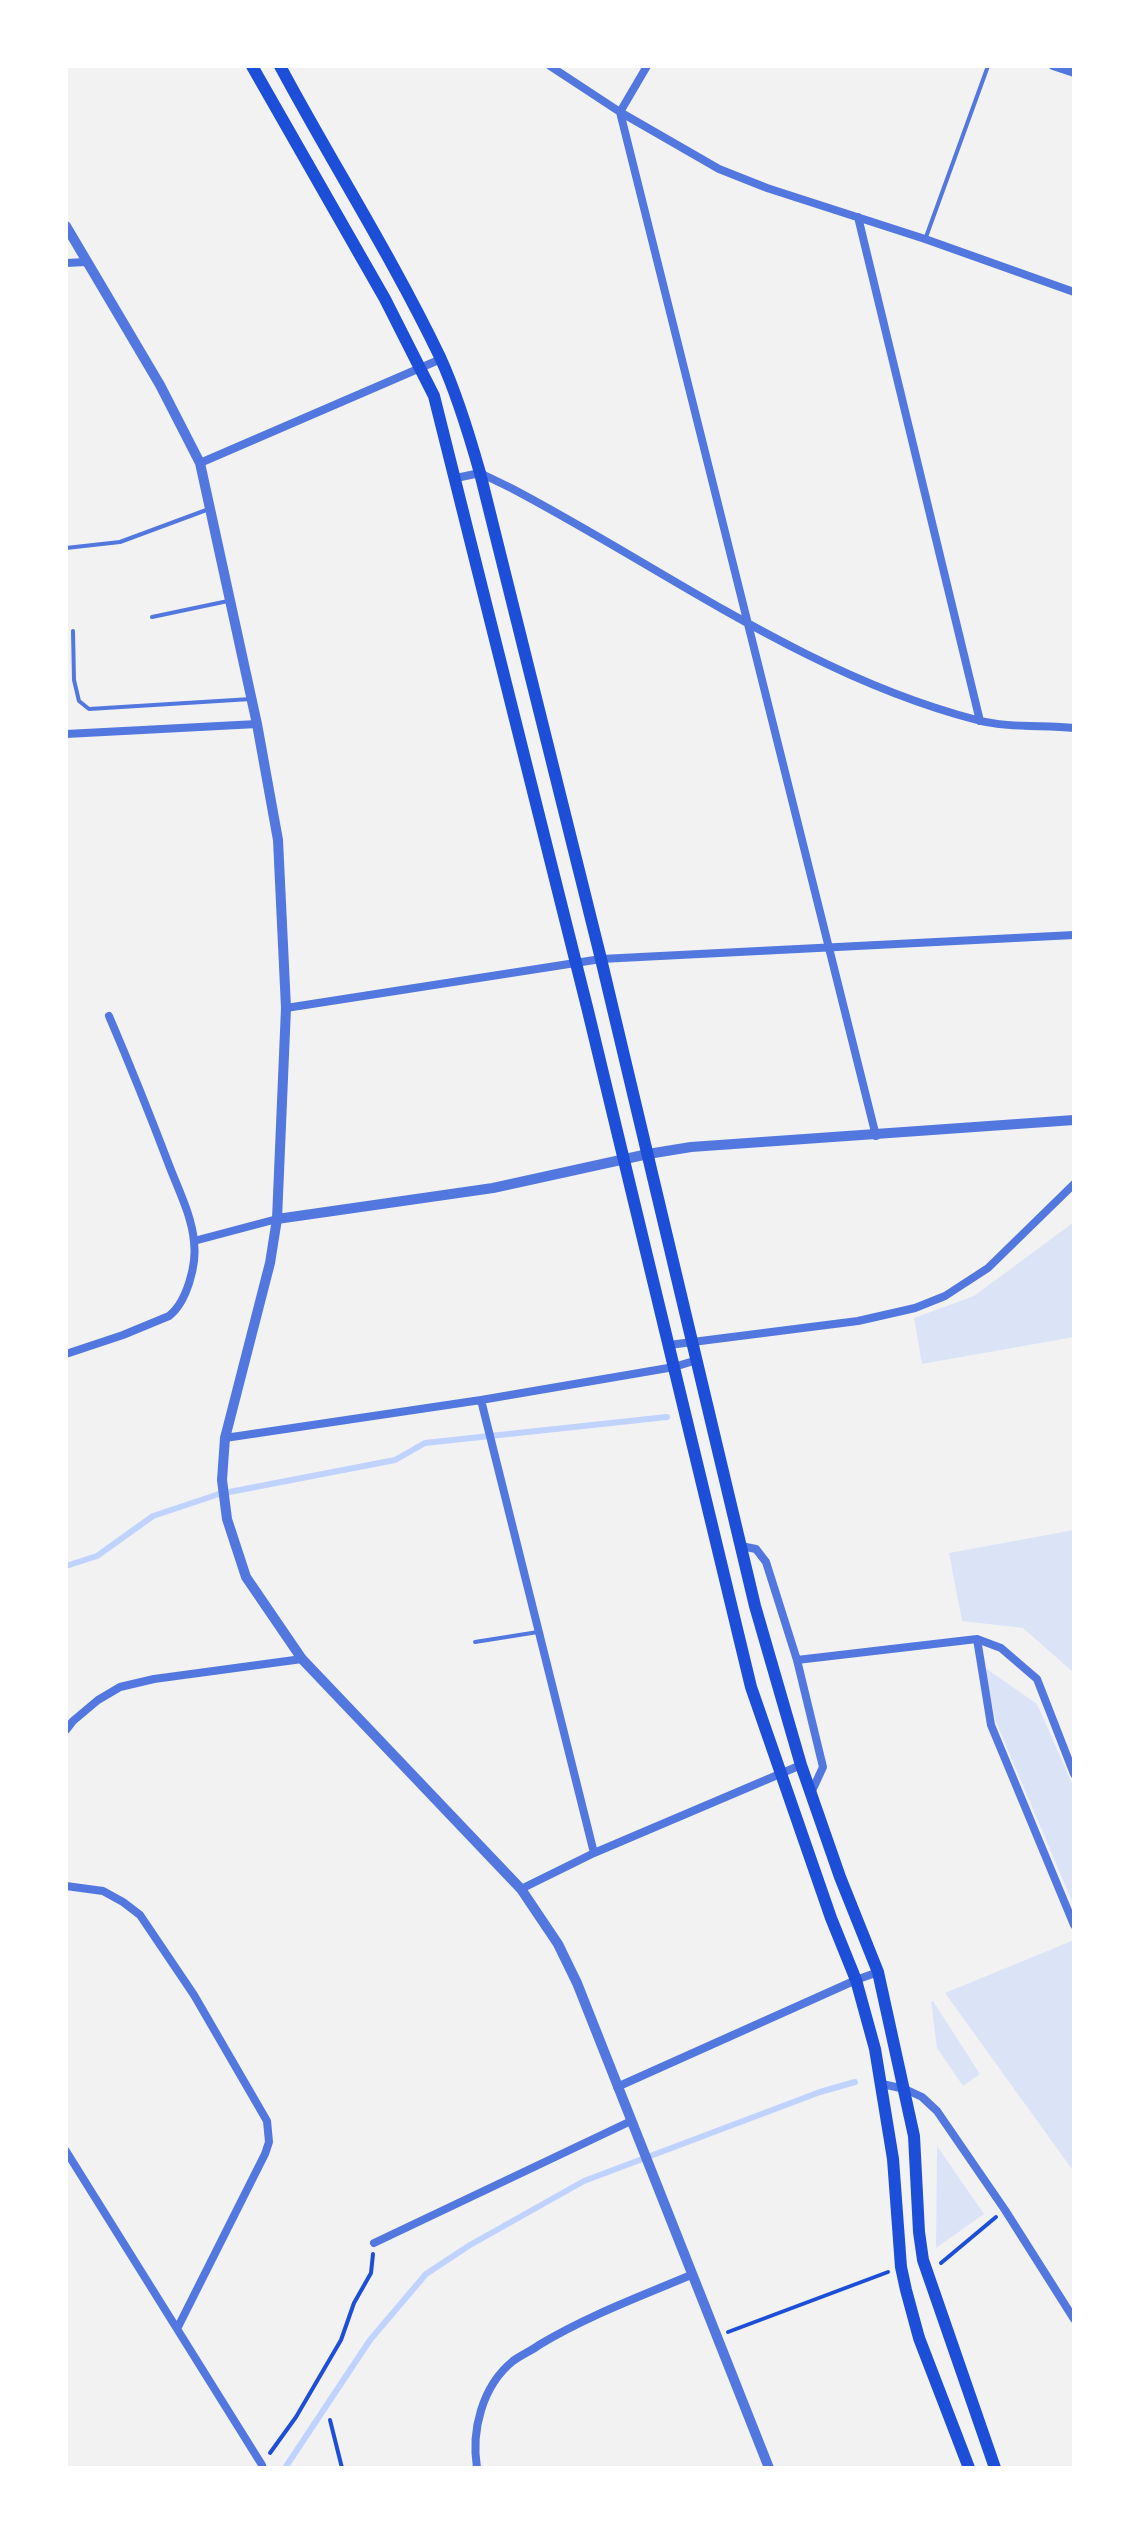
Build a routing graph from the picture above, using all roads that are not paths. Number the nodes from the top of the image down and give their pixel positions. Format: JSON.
{"nodes":[{"id":1,"x":252,"y":66,"type":"edge"},
{"id":2,"x":280,"y":66,"type":"edge"},
{"id":3,"x":550,"y":66,"type":"edge"},
{"id":4,"x":647,"y":66,"type":"edge"},
{"id":5,"x":988,"y":66,"type":"edge"},
{"id":6,"x":1053,"y":66,"type":"edge"},
{"id":7,"x":1074,"y":73,"type":"edge"},
{"id":8,"x":620,"y":112,"type":"junction"},
{"id":9,"x":858,"y":217,"type":"junction"},
{"id":10,"x":66,"y":226,"type":"edge"},
{"id":11,"x":925,"y":239,"type":"junction"},
{"id":12,"x":86,"y":262,"type":"junction"},
{"id":13,"x":66,"y":263,"type":"edge"},
{"id":14,"x":1074,"y":292,"type":"edge"},
{"id":15,"x":441,"y":359,"type":"junction"},
{"id":16,"x":422,"y":369,"type":"junction"},
{"id":17,"x":200,"y":463,"type":"junction"},
{"id":18,"x":480,"y":473,"type":"junction"},
{"id":19,"x":456,"y":478,"type":"junction"},
{"id":20,"x":210,"y":509,"type":"junction"},
{"id":21,"x":66,"y":548,"type":"edge"},
{"id":22,"x":230,"y":601,"type":"junction"},
{"id":23,"x":152,"y":617,"type":"dead end"},
{"id":24,"x":748,"y":624,"type":"junction"},
{"id":25,"x":73,"y":631,"type":"dead end"},
{"id":26,"x":252,"y":699,"type":"junction"},
{"id":27,"x":980,"y":721,"type":"junction"},
{"id":28,"x":257,"y":724,"type":"junction"},
{"id":29,"x":1074,"y":728,"type":"edge"},
{"id":30,"x":66,"y":734,"type":"edge"},
{"id":31,"x":1074,"y":935,"type":"edge"},
{"id":32,"x":829,"y":948,"type":"junction"},
{"id":33,"x":601,"y":959,"type":"junction"},
{"id":34,"x":576,"y":962,"type":"junction"},
{"id":35,"x":286,"y":1008,"type":"junction"},
{"id":36,"x":109,"y":1016,"type":"dead end"},
{"id":37,"x":1074,"y":1120,"type":"edge"},
{"id":38,"x":876,"y":1136,"type":"junction"},
{"id":39,"x":648,"y":1154,"type":"junction"},
{"id":40,"x":625,"y":1159,"type":"junction"},
{"id":41,"x":1074,"y":1184,"type":"edge"},
{"id":42,"x":277,"y":1219,"type":"junction"},
{"id":43,"x":194,"y":1241,"type":"junction"},
{"id":44,"x":692,"y":1341,"type":"junction"},
{"id":45,"x":669,"y":1345,"type":"junction"},
{"id":46,"x":66,"y":1354,"type":"edge"},
{"id":47,"x":697,"y":1360,"type":"junction"},
{"id":48,"x":674,"y":1367,"type":"junction"},
{"id":49,"x":481,"y":1400,"type":"junction"},
{"id":50,"x":225,"y":1438,"type":"junction"},
{"id":51,"x":741,"y":1546,"type":"junction"},
{"id":52,"x":538,"y":1632,"type":"junction"},
{"id":53,"x":977,"y":1639,"type":"junction"},
{"id":54,"x":475,"y":1642,"type":"dead end"},
{"id":55,"x":302,"y":1659,"type":"junction"},
{"id":56,"x":797,"y":1660,"type":"junction"},
{"id":57,"x":66,"y":1730,"type":"edge"},
{"id":58,"x":801,"y":1765,"type":"junction"},
{"id":59,"x":781,"y":1774,"type":"junction"},
{"id":60,"x":1074,"y":1774,"type":"edge"},
{"id":61,"x":811,"y":1793,"type":"junction"},
{"id":62,"x":594,"y":1853,"type":"junction"},
{"id":63,"x":66,"y":1886,"type":"edge"},
{"id":64,"x":521,"y":1889,"type":"junction"},
{"id":65,"x":1074,"y":1925,"type":"edge"},
{"id":66,"x":878,"y":1972,"type":"junction"},
{"id":67,"x":856,"y":1980,"type":"junction"},
{"id":68,"x":882,"y":2084,"type":"junction"},
{"id":69,"x":617,"y":2087,"type":"junction"},
{"id":70,"x":905,"y":2089,"type":"junction"},
{"id":71,"x":631,"y":2121,"type":"junction"},
{"id":72,"x":66,"y":2151,"type":"edge"},
{"id":73,"x":374,"y":2243,"type":"road end"},
{"id":74,"x":691,"y":2275,"type":"junction"},
{"id":75,"x":1074,"y":2319,"type":"edge"},
{"id":76,"x":178,"y":2327,"type":"junction"},
{"id":77,"x":262,"y":2465,"type":"road end"},
{"id":78,"x":477,"y":2468,"type":"edge"},
{"id":79,"x":769,"y":2468,"type":"edge"},
{"id":80,"x":969,"y":2468,"type":"edge"},
{"id":81,"x":995,"y":2468,"type":"edge"}],
"edges":[{"from":1,"to":16,"type":"main road"},
{"from":2,"to":15,"type":"main road"},
{"from":3,"to":8,"type":"street"},
{"from":4,"to":8,"type":"street"},
{"from":5,"to":11,"type":"lane"},
{"from":6,"to":7,"type":"street"},
{"from":8,"to":9,"type":"street"},
{"from":8,"to":24,"type":"street"},
{"from":9,"to":11,"type":"street"},
{"from":9,"to":27,"type":"street"},
{"from":10,"to":12,"type":"street"},
{"from":11,"to":14,"type":"street"},
{"from":12,"to":13,"type":"street"},
{"from":12,"to":17,"type":"street"},
{"from":15,"to":16,"type":"street"},
{"from":15,"to":18,"type":"main road"},
{"from":16,"to":17,"type":"street"},
{"from":16,"to":19,"type":"main road"},
{"from":17,"to":20,"type":"street"},
{"from":18,"to":19,"type":"street"},
{"from":18,"to":24,"type":"street"},
{"from":18,"to":33,"type":"main road"},
{"from":19,"to":34,"type":"main road"},
{"from":20,"to":21,"type":"lane"},
{"from":20,"to":22,"type":"street"},
{"from":22,"to":23,"type":"lane"},
{"from":22,"to":26,"type":"street"},
{"from":24,"to":27,"type":"street"},
{"from":24,"to":32,"type":"street"},
{"from":25,"to":26,"type":"lane"},
{"from":26,"to":28,"type":"street"},
{"from":27,"to":29,"type":"street"},
{"from":28,"to":30,"type":"street"},
{"from":28,"to":35,"type":"street"},
{"from":31,"to":32,"type":"street"},
{"from":32,"to":33,"type":"street"},
{"from":32,"to":38,"type":"street"},
{"from":33,"to":34,"type":"street"},
{"from":33,"to":39,"type":"main road"},
{"from":34,"to":35,"type":"street"},
{"from":34,"to":40,"type":"main road"},
{"from":35,"to":42,"type":"street"},
{"from":36,"to":43,"type":"street"},
{"from":37,"to":38,"type":"street"},
{"from":38,"to":39,"type":"street"},
{"from":39,"to":40,"type":"street"},
{"from":39,"to":44,"type":"main road"},
{"from":40,"to":42,"type":"street"},
{"from":40,"to":45,"type":"main road"},
{"from":41,"to":44,"type":"street"},
{"from":42,"to":43,"type":"street"},
{"from":42,"to":50,"type":"street"},
{"from":43,"to":46,"type":"street"},
{"from":44,"to":45,"type":"street"},
{"from":44,"to":47,"type":"main road"},
{"from":45,"to":48,"type":"main road"},
{"from":47,"to":48,"type":"street"},
{"from":47,"to":51,"type":"main road"},
{"from":48,"to":49,"type":"street"},
{"from":48,"to":59,"type":"main road"},
{"from":49,"to":50,"type":"street"},
{"from":49,"to":52,"type":"street"},
{"from":50,"to":55,"type":"street"},
{"from":51,"to":56,"type":"street"},
{"from":51,"to":58,"type":"main road"},
{"from":52,"to":54,"type":"lane"},
{"from":52,"to":62,"type":"street"},
{"from":53,"to":56,"type":"street"},
{"from":53,"to":60,"type":"street"},
{"from":53,"to":65,"type":"street"},
{"from":55,"to":57,"type":"street"},
{"from":55,"to":64,"type":"street"},
{"from":56,"to":61,"type":"street"},
{"from":58,"to":59,"type":"street"},
{"from":58,"to":61,"type":"main road"},
{"from":59,"to":62,"type":"street"},
{"from":59,"to":67,"type":"main road"},
{"from":61,"to":66,"type":"main road"},
{"from":62,"to":64,"type":"street"},
{"from":63,"to":76,"type":"street"},
{"from":64,"to":69,"type":"street"},
{"from":66,"to":67,"type":"street"},
{"from":66,"to":70,"type":"main road"},
{"from":67,"to":68,"type":"main road"},
{"from":67,"to":69,"type":"street"},
{"from":68,"to":70,"type":"street"},
{"from":68,"to":80,"type":"main road"},
{"from":69,"to":71,"type":"street"},
{"from":70,"to":75,"type":"street"},
{"from":70,"to":81,"type":"main road"},
{"from":71,"to":73,"type":"street"},
{"from":71,"to":74,"type":"street"},
{"from":72,"to":76,"type":"street"},
{"from":74,"to":78,"type":"street"},
{"from":74,"to":79,"type":"street"},
{"from":76,"to":77,"type":"street"}]}
